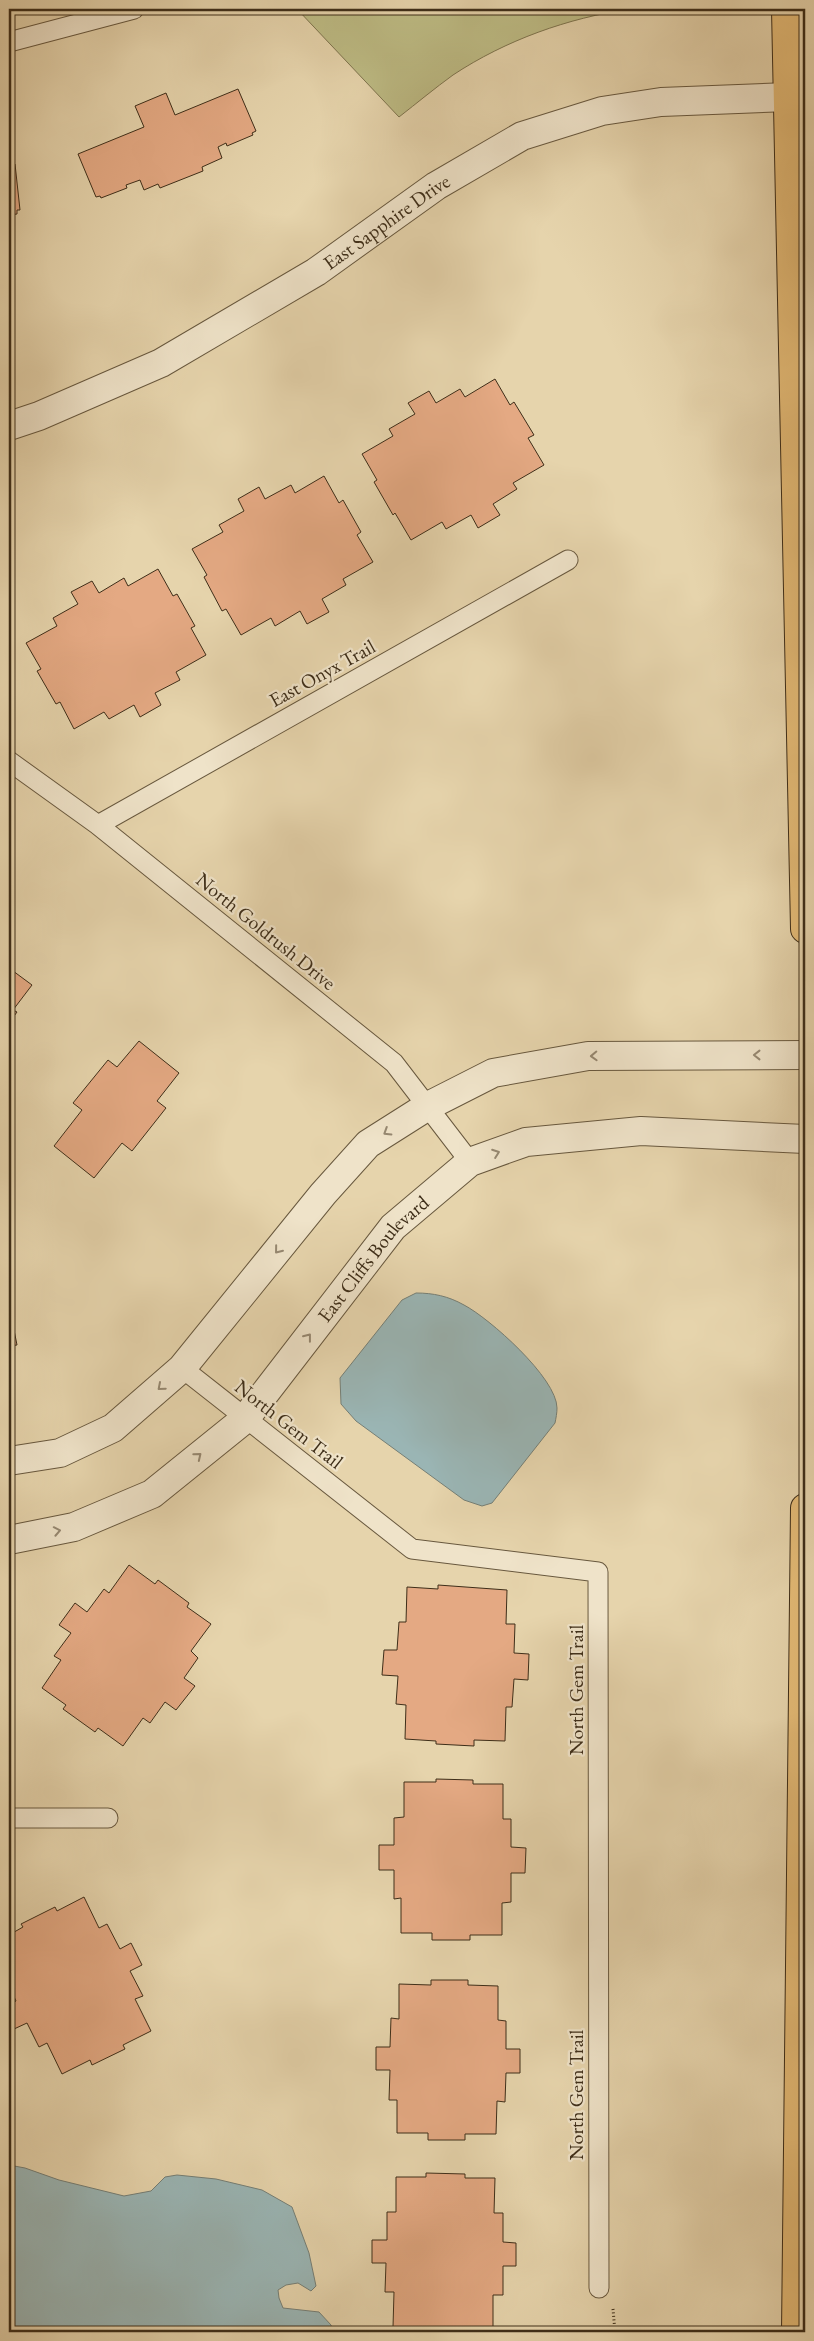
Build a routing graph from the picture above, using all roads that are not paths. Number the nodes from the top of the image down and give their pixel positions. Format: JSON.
{"nodes":[{"id":1,"x":134,"y":9,"type":"edge"},
{"id":2,"x":786,"y":9,"type":"edge"},
{"id":3,"x":9,"y":42,"type":"edge"},
{"id":4,"x":788,"y":97,"type":"junction"},
{"id":5,"x":9,"y":426,"type":"edge"},
{"id":6,"x":568,"y":560,"type":"dead end"},
{"id":7,"x":802,"y":598,"type":"edge"},
{"id":8,"x":9,"y":761,"type":"edge"},
{"id":9,"x":98,"y":825,"type":"junction"},
{"id":10,"x":805,"y":929,"type":"edge"},
{"id":11,"x":805,"y":1055,"type":"edge"},
{"id":12,"x":428,"y":1106,"type":"junction"},
{"id":13,"x":805,"y":1139,"type":"edge"},
{"id":14,"x":470,"y":1162,"type":"junction"},
{"id":15,"x":182,"y":1368,"type":"junction"},
{"id":16,"x":245,"y":1419,"type":"junction"},
{"id":17,"x":9,"y":1461,"type":"edge"},
{"id":18,"x":805,"y":1508,"type":"edge"},
{"id":19,"x":9,"y":1540,"type":"edge"},
{"id":20,"x":9,"y":1818,"type":"edge"},
{"id":21,"x":108,"y":1818,"type":"dead end"},
{"id":22,"x":801,"y":2230,"type":"edge"},
{"id":23,"x":599,"y":2288,"type":"dead end"},
{"id":24,"x":796,"y":2332,"type":"edge"}],
"edges":[{"from":1,"to":3,"type":"lane"},
{"from":2,"to":4,"type":"main road"},
{"from":4,"to":5,"type":"street","name":"East Sapphire Drive"},
{"from":4,"to":7,"type":"main road"},
{"from":6,"to":9,"type":"lane","name":"East Onyx Trail"},
{"from":7,"to":10,"type":"main road"},
{"from":8,"to":9,"type":"lane","name":"North Goldrush Drive"},
{"from":9,"to":12,"type":"lane","name":"North Goldrush Drive"},
{"from":11,"to":12,"type":"street","one_way":true},
{"from":12,"to":14,"type":"lane","name":"North Goldrush Drive"},
{"from":12,"to":15,"type":"street","one_way":true},
{"from":14,"to":13,"type":"street","name":"East Cliffs Boulevard","one_way":true},
{"from":16,"to":14,"type":"street","name":"East Cliffs Boulevard","one_way":true},
{"from":15,"to":16,"type":"lane","name":"North Gem Trail"},
{"from":15,"to":17,"type":"street","one_way":true},
{"from":19,"to":16,"type":"street","name":"East Cliffs Boulevard","one_way":true},
{"from":16,"to":23,"type":"lane","name":"North Gem Trail"},
{"from":18,"to":22,"type":"main road"},
{"from":20,"to":21,"type":"lane"},
{"from":22,"to":24,"type":"main road"}]}
